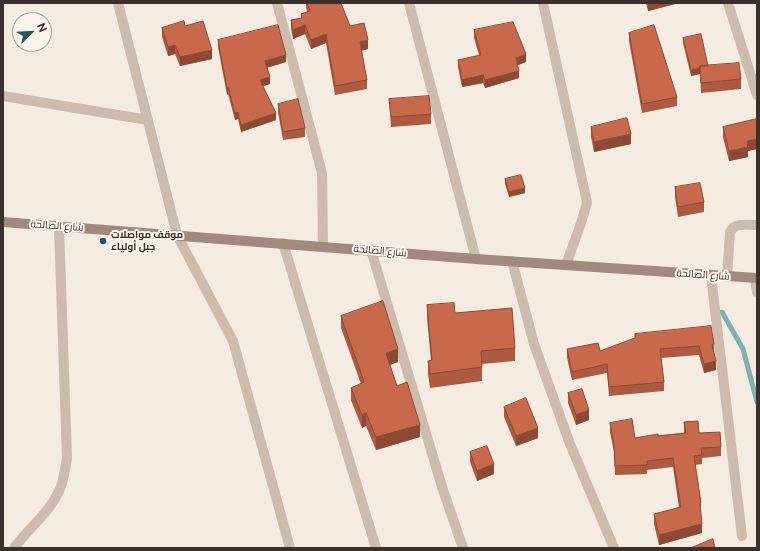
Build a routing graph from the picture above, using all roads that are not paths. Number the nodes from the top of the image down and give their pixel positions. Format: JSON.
{"nodes":[{"id":1,"x":118,"y":3,"type":"edge"},
{"id":2,"x":277,"y":3,"type":"edge"},
{"id":3,"x":409,"y":3,"type":"edge"},
{"id":4,"x":543,"y":3,"type":"edge"},
{"id":5,"x":728,"y":3,"type":"edge"},
{"id":6,"x":757,"y":95,"type":"edge"},
{"id":7,"x":3,"y":96,"type":"edge"},
{"id":8,"x":148,"y":120,"type":"junction"},
{"id":9,"x":3,"y":222,"type":"edge"},
{"id":10,"x":757,"y":225,"type":"edge"},
{"id":11,"x":59,"y":226,"type":"junction"},
{"id":12,"x":177,"y":235,"type":"junction"},
{"id":13,"x":283,"y":243,"type":"junction"},
{"id":14,"x":323,"y":246,"type":"junction"},
{"id":15,"x":371,"y":250,"type":"junction"},
{"id":16,"x":476,"y":259,"type":"junction"},
{"id":17,"x":512,"y":261,"type":"junction"},
{"id":18,"x":566,"y":265,"type":"junction"},
{"id":19,"x":711,"y":276,"type":"junction"},
{"id":20,"x":727,"y":277,"type":"junction"},
{"id":21,"x":756,"y":278,"type":"edge"},
{"id":22,"x":757,"y":292,"type":"edge"},
{"id":23,"x":742,"y":536,"type":"dead end"},
{"id":24,"x":14,"y":548,"type":"edge"},
{"id":25,"x":290,"y":548,"type":"edge"},
{"id":26,"x":376,"y":548,"type":"edge"},
{"id":27,"x":462,"y":548,"type":"edge"},
{"id":28,"x":614,"y":548,"type":"edge"}],
"edges":[{"from":1,"to":8,"type":"street"},
{"from":2,"to":14,"type":"street"},
{"from":3,"to":16,"type":"street"},
{"from":4,"to":18,"type":"street"},
{"from":5,"to":6,"type":"street"},
{"from":7,"to":8,"type":"street"},
{"from":8,"to":12,"type":"street"},
{"from":9,"to":11,"type":"main road","name":"شارع الصالحة"},
{"from":10,"to":20,"type":"street"},
{"from":11,"to":12,"type":"main road","name":"شارع الصالحة"},
{"from":11,"to":24,"type":"street"},
{"from":12,"to":13,"type":"main road","name":"شارع الصالحة"},
{"from":12,"to":25,"type":"street"},
{"from":13,"to":14,"type":"main road","name":"شارع الصالحة"},
{"from":13,"to":26,"type":"street"},
{"from":14,"to":15,"type":"main road","name":"شارع الصالحة"},
{"from":15,"to":16,"type":"main road","name":"شارع الصالحة"},
{"from":15,"to":27,"type":"street"},
{"from":16,"to":17,"type":"main road","name":"شارع الصالحة"},
{"from":17,"to":18,"type":"main road","name":"شارع الصالحة"},
{"from":17,"to":28,"type":"street"},
{"from":18,"to":19,"type":"main road","name":"شارع الصالحة"},
{"from":19,"to":20,"type":"main road","name":"شارع الصالحة"},
{"from":19,"to":23,"type":"street"},
{"from":20,"to":21,"type":"main road","name":"شارع الصالحة"},
{"from":21,"to":22,"type":"street"}]}
